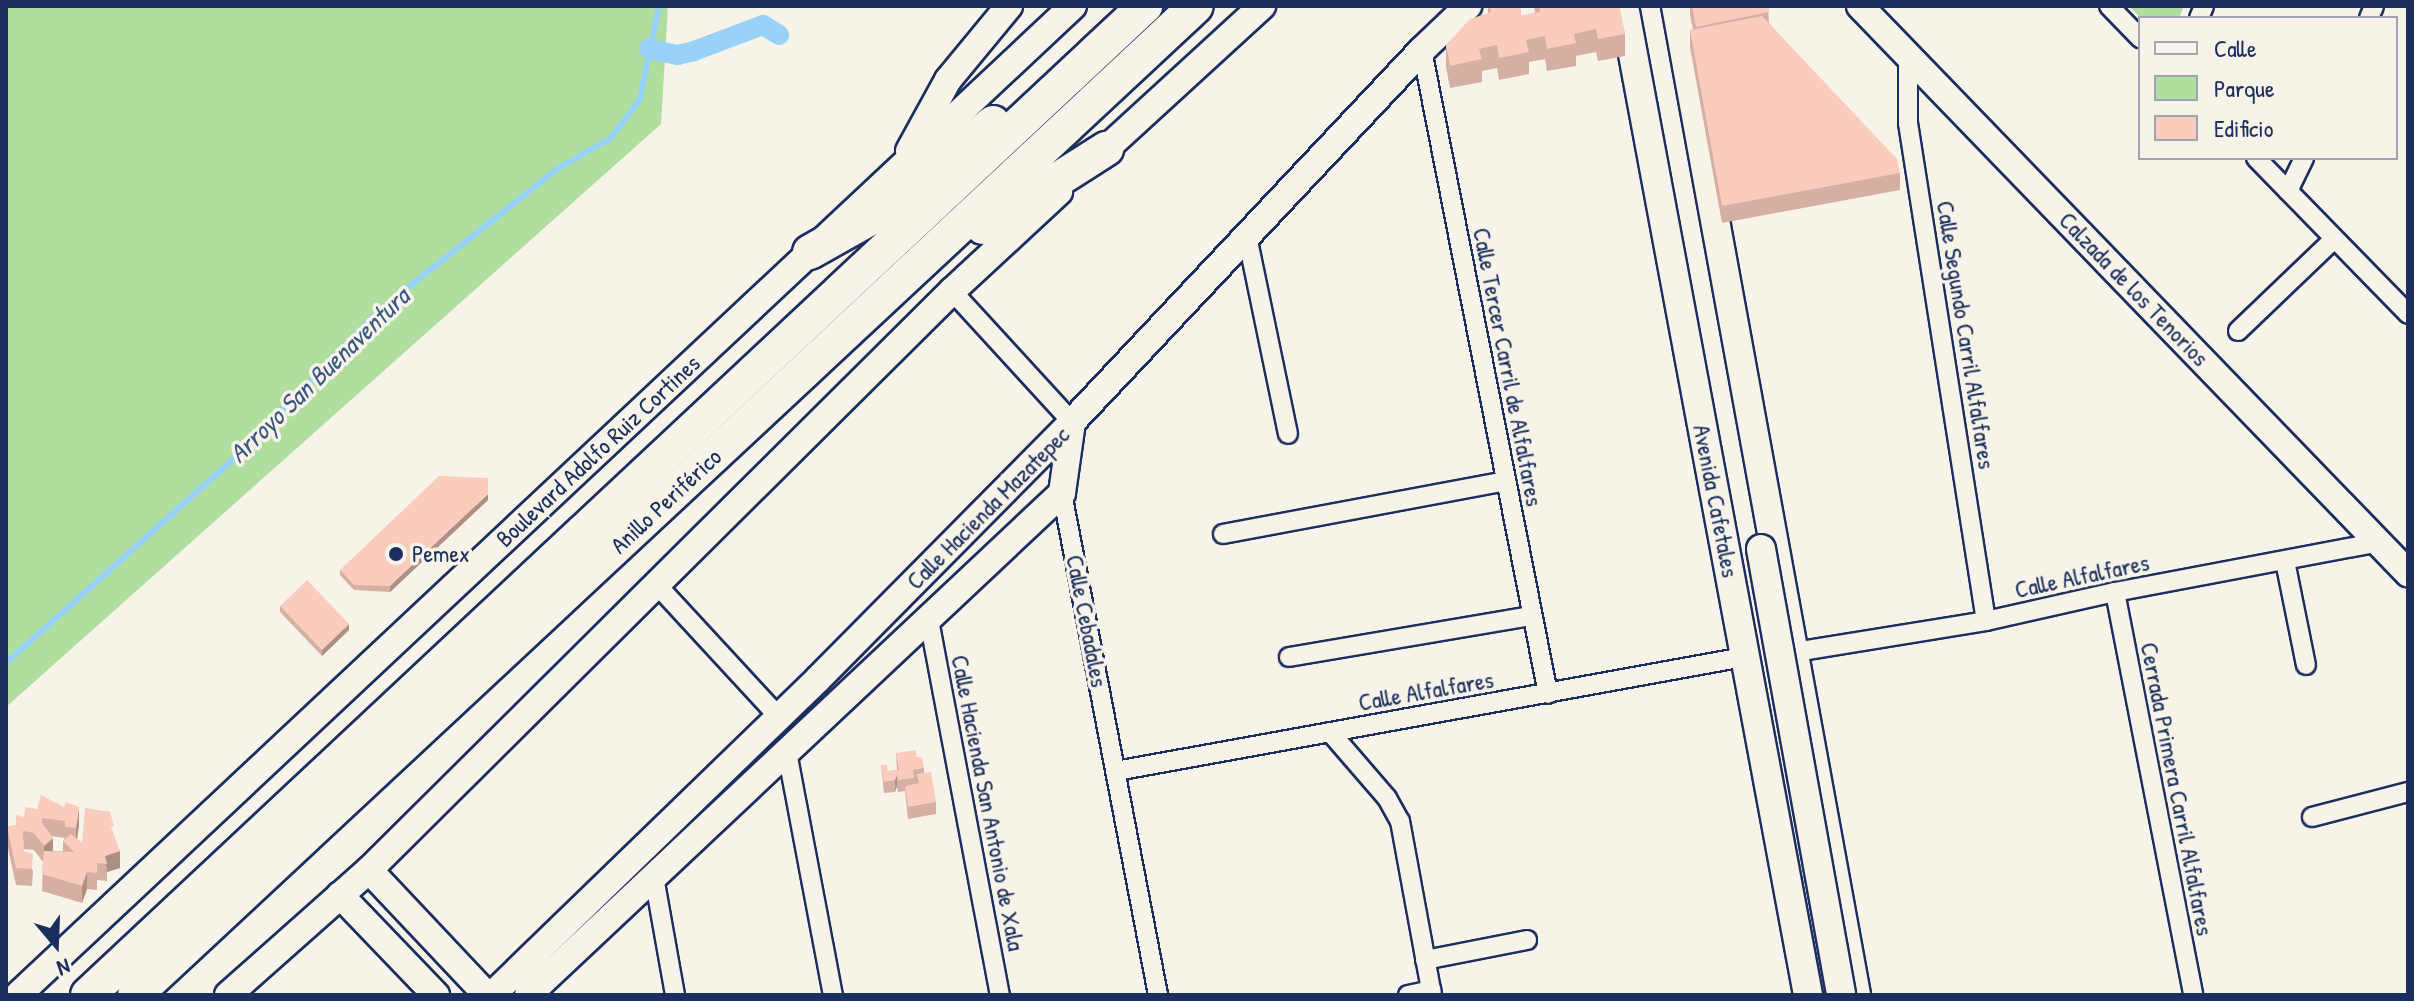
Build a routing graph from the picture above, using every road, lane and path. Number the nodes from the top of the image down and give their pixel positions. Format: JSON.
{"nodes":[{"id":1,"x":1009,"y":6,"type":"edge"},
{"id":2,"x":1073,"y":6,"type":"edge"},
{"id":3,"x":1145,"y":6,"type":"edge"},
{"id":4,"x":1196,"y":6,"type":"edge"},
{"id":5,"x":1262,"y":6,"type":"edge"},
{"id":6,"x":1468,"y":6,"type":"edge"},
{"id":7,"x":1624,"y":6,"type":"edge"},
{"id":8,"x":1636,"y":6,"type":"edge"},
{"id":9,"x":1665,"y":6,"type":"edge"},
{"id":10,"x":1676,"y":6,"type":"edge"},
{"id":11,"x":1860,"y":6,"type":"edge"},
{"id":12,"x":2109,"y":6,"type":"edge"},
{"id":13,"x":2138,"y":36,"type":"edge"},
{"id":14,"x":1422,"y":50,"type":"junction"},
{"id":15,"x":1908,"y":56,"type":"junction"},
{"id":16,"x":1078,"y":69,"type":"junction"},
{"id":17,"x":1106,"y":149,"type":"junction"},
{"id":18,"x":2258,"y":160,"type":"edge"},
{"id":19,"x":2303,"y":160,"type":"edge"},
{"id":20,"x":903,"y":164,"type":"junction"},
{"id":21,"x":2288,"y":191,"type":"junction"},
{"id":22,"x":1247,"y":236,"type":"junction"},
{"id":23,"x":2333,"y":240,"type":"junction"},
{"id":24,"x":810,"y":252,"type":"junction"},
{"id":25,"x":912,"y":273,"type":"junction"},
{"id":26,"x":952,"y":291,"type":"junction"},
{"id":27,"x":2406,"y":306,"type":"edge"},
{"id":28,"x":2238,"y":331,"type":"dead end"},
{"id":29,"x":1072,"y":422,"type":"junction"},
{"id":30,"x":1288,"y":434,"type":"dead end"},
{"id":31,"x":1506,"y":481,"type":"junction"},
{"id":32,"x":1062,"y":493,"type":"junction"},
{"id":33,"x":1223,"y":534,"type":"dead end"},
{"id":34,"x":2379,"y":542,"type":"junction"},
{"id":35,"x":2285,"y":561,"type":"junction"},
{"id":36,"x":2408,"y":573,"type":"edge"},
{"id":37,"x":657,"y":585,"type":"junction"},
{"id":38,"x":2115,"y":592,"type":"junction"},
{"id":39,"x":1532,"y":616,"type":"junction"},
{"id":40,"x":1738,"y":618,"type":"junction"},
{"id":41,"x":929,"y":620,"type":"junction"},
{"id":42,"x":1986,"y":621,"type":"junction"},
{"id":43,"x":1795,"y":652,"type":"junction"},
{"id":44,"x":1289,"y":657,"type":"dead end"},
{"id":45,"x":1744,"y":657,"type":"junction"},
{"id":46,"x":2306,"y":665,"type":"dead end"},
{"id":47,"x":818,"y":679,"type":"junction"},
{"id":48,"x":1548,"y":694,"type":"junction"},
{"id":49,"x":842,"y":701,"type":"junction"},
{"id":50,"x":779,"y":717,"type":"junction"},
{"id":51,"x":1330,"y":732,"type":"junction"},
{"id":52,"x":787,"y":752,"type":"junction"},
{"id":53,"x":1814,"y":756,"type":"junction"},
{"id":54,"x":1763,"y":760,"type":"junction"},
{"id":55,"x":1116,"y":771,"type":"junction"},
{"id":56,"x":2408,"y":792,"type":"edge"},
{"id":57,"x":2312,"y":817,"type":"dead end"},
{"id":58,"x":369,"y":870,"type":"junction"},
{"id":59,"x":654,"y":877,"type":"junction"},
{"id":60,"x":340,"y":895,"type":"junction"},
{"id":61,"x":574,"y":935,"type":"junction"},
{"id":62,"x":1527,"y":940,"type":"dead end"},
{"id":63,"x":1425,"y":960,"type":"junction"},
{"id":64,"x":1432,"y":993,"type":"edge"},
{"id":65,"x":18,"y":995,"type":"edge"},
{"id":66,"x":88,"y":995,"type":"edge"},
{"id":67,"x":135,"y":995,"type":"edge"},
{"id":68,"x":228,"y":995,"type":"edge"},
{"id":69,"x":436,"y":995,"type":"edge"},
{"id":70,"x":490,"y":995,"type":"edge"},
{"id":71,"x":528,"y":995,"type":"edge"},
{"id":72,"x":675,"y":995,"type":"edge"},
{"id":73,"x":833,"y":995,"type":"edge"},
{"id":74,"x":1000,"y":995,"type":"edge"},
{"id":75,"x":1158,"y":995,"type":"edge"},
{"id":76,"x":1408,"y":995,"type":"edge"},
{"id":77,"x":1808,"y":995,"type":"edge"},
{"id":78,"x":1841,"y":995,"type":"edge"},
{"id":79,"x":1856,"y":995,"type":"edge"},
{"id":80,"x":2193,"y":995,"type":"edge"}],
"edges":[{"from":1,"to":20,"type":"street"},
{"from":2,"to":20,"type":"street","name":"Boulevard Adolfo Ruiz Cortines"},
{"from":3,"to":16,"type":"highway","name":"Anillo Periférico"},
{"from":4,"to":25,"type":"highway","name":"Anillo Periférico"},
{"from":5,"to":17,"type":"street"},
{"from":6,"to":14,"type":"street","name":"Calle Hacienda Mazatepec"},
{"from":7,"to":40,"type":"main road","name":"Avenida Cafetales"},
{"from":8,"to":40,"type":"main road"},
{"from":9,"to":78,"type":"main road","bridge":true},
{"from":10,"to":43,"type":"main road","name":"Avenida Cafetales"},
{"from":11,"to":15,"type":"street","name":"Calzada de los Tenorios"},
{"from":12,"to":13,"type":"street"},
{"from":14,"to":22,"type":"street","name":"Calle Hacienda Mazatepec"},
{"from":14,"to":31,"type":"street","name":"Calle Tercer Carril de Alfalfares"},
{"from":15,"to":34,"type":"street","name":"Calzada de los Tenorios"},
{"from":15,"to":42,"type":"street","name":"Calle Segundo Carril Alfalfares"},
{"from":16,"to":24,"type":"highway"},
{"from":16,"to":66,"type":"highway","name":"Anillo Periférico"},
{"from":17,"to":25,"type":"highway"},
{"from":17,"to":26,"type":"street"},
{"from":18,"to":21,"type":"street"},
{"from":19,"to":21,"type":"street"},
{"from":20,"to":24,"type":"street","name":"Boulevard Adolfo Ruiz Cortines"},
{"from":21,"to":23,"type":"street"},
{"from":22,"to":29,"type":"street","name":"Calle Hacienda Mazatepec"},
{"from":22,"to":30,"type":"street"},
{"from":23,"to":27,"type":"street"},
{"from":23,"to":28,"type":"street"},
{"from":24,"to":65,"type":"street","name":"Boulevard Adolfo Ruiz Cortines"},
{"from":25,"to":67,"type":"highway","name":"Anillo Periférico"},
{"from":26,"to":29,"type":"street"},
{"from":26,"to":37,"type":"street"},
{"from":29,"to":32,"type":"street","name":"Calle Cebadales"},
{"from":29,"to":47,"type":"street","name":"Calle Hacienda Mazatepec"},
{"from":31,"to":33,"type":"street"},
{"from":31,"to":39,"type":"street","name":"Calle Tercer Carril de Alfalfares"},
{"from":32,"to":41,"type":"street","name":"Calle Hacienda Mazatepec"},
{"from":32,"to":55,"type":"street","name":"Calle Cebadales"},
{"from":34,"to":35,"type":"street","name":"Calle Alfalfares"},
{"from":34,"to":36,"type":"street","name":"Calzada de los Tenorios"},
{"from":35,"to":38,"type":"street","name":"Calle Alfalfares"},
{"from":35,"to":46,"type":"street"},
{"from":37,"to":50,"type":"street"},
{"from":37,"to":58,"type":"street"},
{"from":38,"to":42,"type":"street","name":"Calle Alfalfares"},
{"from":38,"to":80,"type":"street","name":"Cerrada Primera Carril Alfalfares"},
{"from":39,"to":44,"type":"street"},
{"from":39,"to":48,"type":"street","name":"Calle Tercer Carril de Alfalfares"},
{"from":40,"to":45,"type":"main road","name":"Avenida Cafetales"},
{"from":41,"to":49,"type":"street","name":"Calle Hacienda Mazatepec"},
{"from":41,"to":74,"type":"street","name":"Calle Hacienda San Antonio de Xala"},
{"from":42,"to":43,"type":"street","name":"Calle Alfalfares"},
{"from":43,"to":53,"type":"main road","name":"Avenida Cafetales"},
{"from":45,"to":48,"type":"street","name":"Calle Alfalfares"},
{"from":45,"to":54,"type":"main road","name":"Avenida Cafetales"},
{"from":47,"to":49,"type":"street"},
{"from":47,"to":50,"type":"street","name":"Calle Hacienda Mazatepec"},
{"from":48,"to":51,"type":"street","name":"Calle Alfalfares"},
{"from":49,"to":52,"type":"street","name":"Calle Hacienda Mazatepec"},
{"from":50,"to":61,"type":"street","name":"Calle Hacienda Mazatepec"},
{"from":51,"to":55,"type":"street","name":"Calle Alfalfares"},
{"from":51,"to":63,"type":"street"},
{"from":52,"to":59,"type":"street","name":"Calle Hacienda Mazatepec"},
{"from":52,"to":73,"type":"street"},
{"from":53,"to":54,"type":"main road"},
{"from":53,"to":79,"type":"main road","name":"Avenida Cafetales"},
{"from":54,"to":77,"type":"main road","name":"Avenida Cafetales"},
{"from":55,"to":75,"type":"street","name":"Calle Cebadales"},
{"from":56,"to":57,"type":"street"},
{"from":58,"to":60,"type":"street"},
{"from":58,"to":70,"type":"street"},
{"from":59,"to":61,"type":"street","name":"Calle Hacienda Mazatepec"},
{"from":59,"to":72,"type":"street"},
{"from":60,"to":68,"type":"street"},
{"from":60,"to":69,"type":"street"},
{"from":61,"to":70,"type":"street","name":"Calle Hacienda Mazatepec"},
{"from":61,"to":71,"type":"street","name":"Calle Hacienda Mazatepec"},
{"from":62,"to":63,"type":"street"},
{"from":63,"to":64,"type":"street"},
{"from":64,"to":76,"type":"street"}]}
